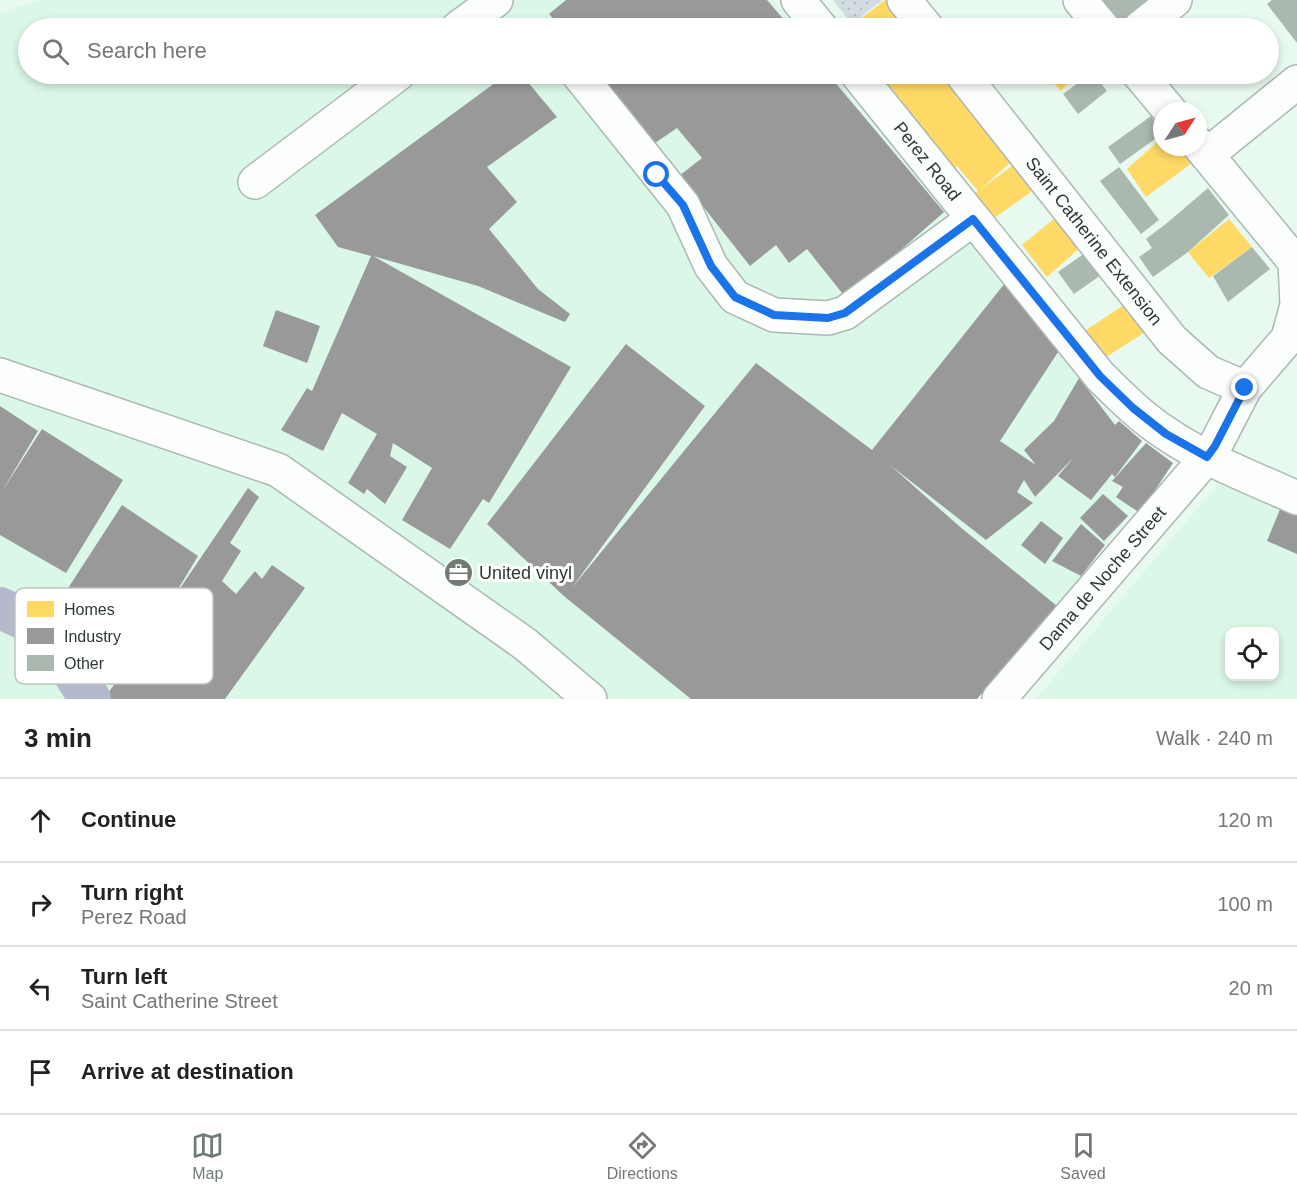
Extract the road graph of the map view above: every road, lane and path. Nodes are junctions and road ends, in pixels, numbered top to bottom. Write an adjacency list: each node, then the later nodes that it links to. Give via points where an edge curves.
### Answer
1 (496, 0): 6 (street)
2 (798, 0): 7 (street)
3 (904, 0): 8 (street)
4 (1080, 0): 9 (street)
5 (1175, 0): 10 (street)
6 (472, 18)
7 (813, 18)
8 (919, 18)
9 (1094, 18)
10 (1152, 18)
11 (1297, 82): 18 (street)
12 (385, 84): 20 (street)
13 (586, 84): 21 (street, via 683,205 711,266 735,297 774,315 828,318 845,313)
14 (865, 84): 21 (street, Perez Road)
15 (970, 84): 24 (street, Saint Catherine Extension, via 1172,340 1208,372)
16 (1147, 84): 17 (street)
17 (1162, 102)
18 (1207, 146)
19 (1207, 156): 22 (street)
20 (255, 182)
21 (973, 219): 25 (street, Perez Road, via 1100,376 1166,434)
22 (1296, 261): 24 (street, Dama de Noche Street, via 1297,305 1287,338)
23 (0, 375): 27 (street, via 278,470 525,644)
24 (1245, 388): 25 (street, Dama de Noche Street)
25 (1207, 457): 26 (street, Perez Road); 28 (street, Dama de Noche Street)
26 (1297, 498)
27 (590, 699)
28 (999, 699)

